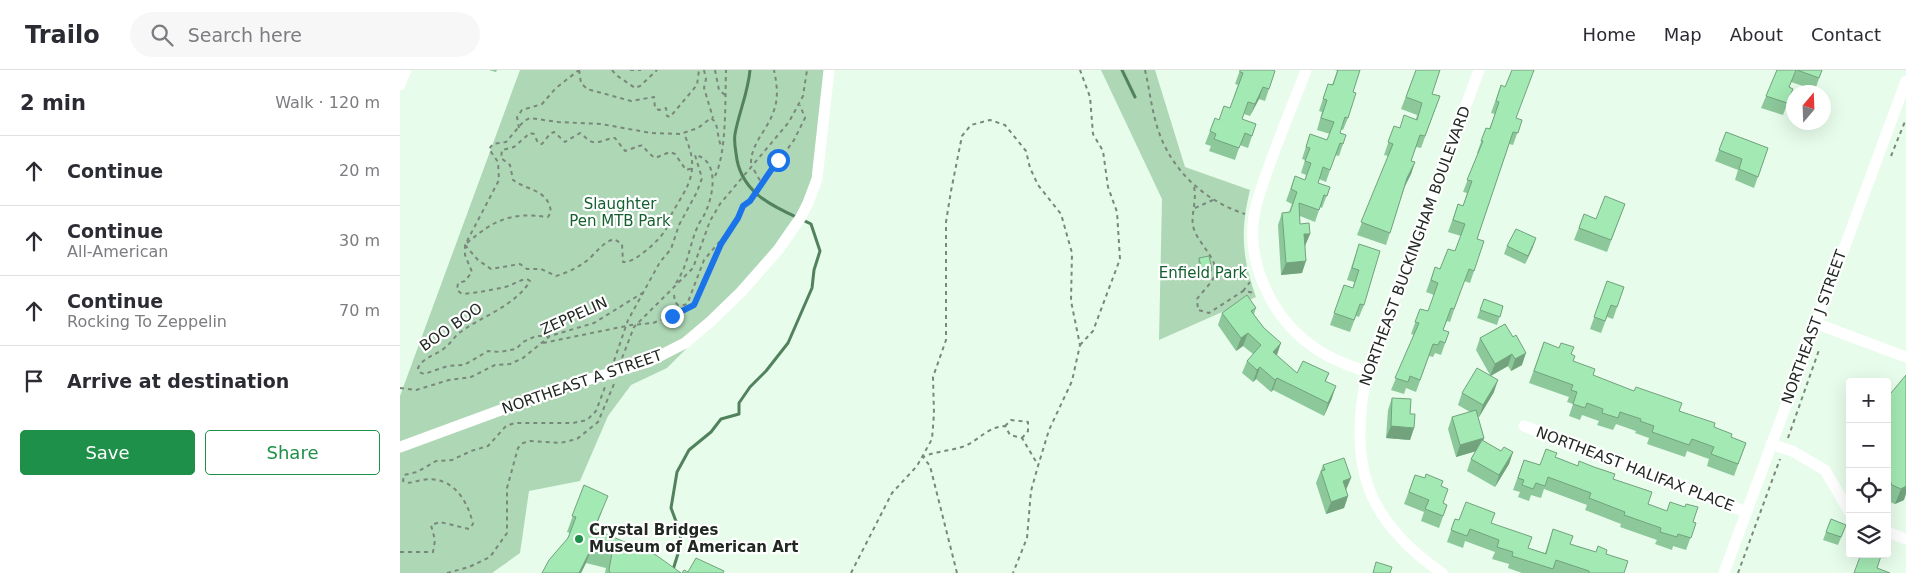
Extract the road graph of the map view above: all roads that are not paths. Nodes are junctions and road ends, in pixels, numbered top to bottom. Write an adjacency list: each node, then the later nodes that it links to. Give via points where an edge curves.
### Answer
1 (406, 70): 6 (street)
2 (829, 70): 12 (street, NORTHEAST A STREET, via 817,179 802,217 742,292 710,322 685,343 648,362 532,398)
3 (1306, 70): 9 (street, via 1256,207 1253,234 1256,264 1268,296 1287,325 1312,347)
4 (1479, 70): 9 (street, NORTHEAST BUCKINGHAM BOULEVARD)
5 (1906, 81): 7 (street, NORTHEAST J STREET)
6 (400, 85)
7 (1815, 323): 8 (street); 11 (street, NORTHEAST J STREET)
8 (1906, 357)
9 (1367, 372): 17 (street, NORTHEAST BUCKINGHAM BOULEVARD, via 1360,402 1358,444 1364,474 1376,504 1396,536)
10 (1524, 426): 13 (street, NORTHEAST HALIFAX PLACE)
11 (1771, 444): 13 (street, NORTHEAST J STREET); 14 (street, via 1825,470)
12 (400, 447)
13 (1746, 512): 18 (street, NORTHEAST J STREET)
14 (1849, 513)
15 (1891, 533): 16 (street)
16 (1906, 538)
17 (1442, 573)
18 (1724, 573)

